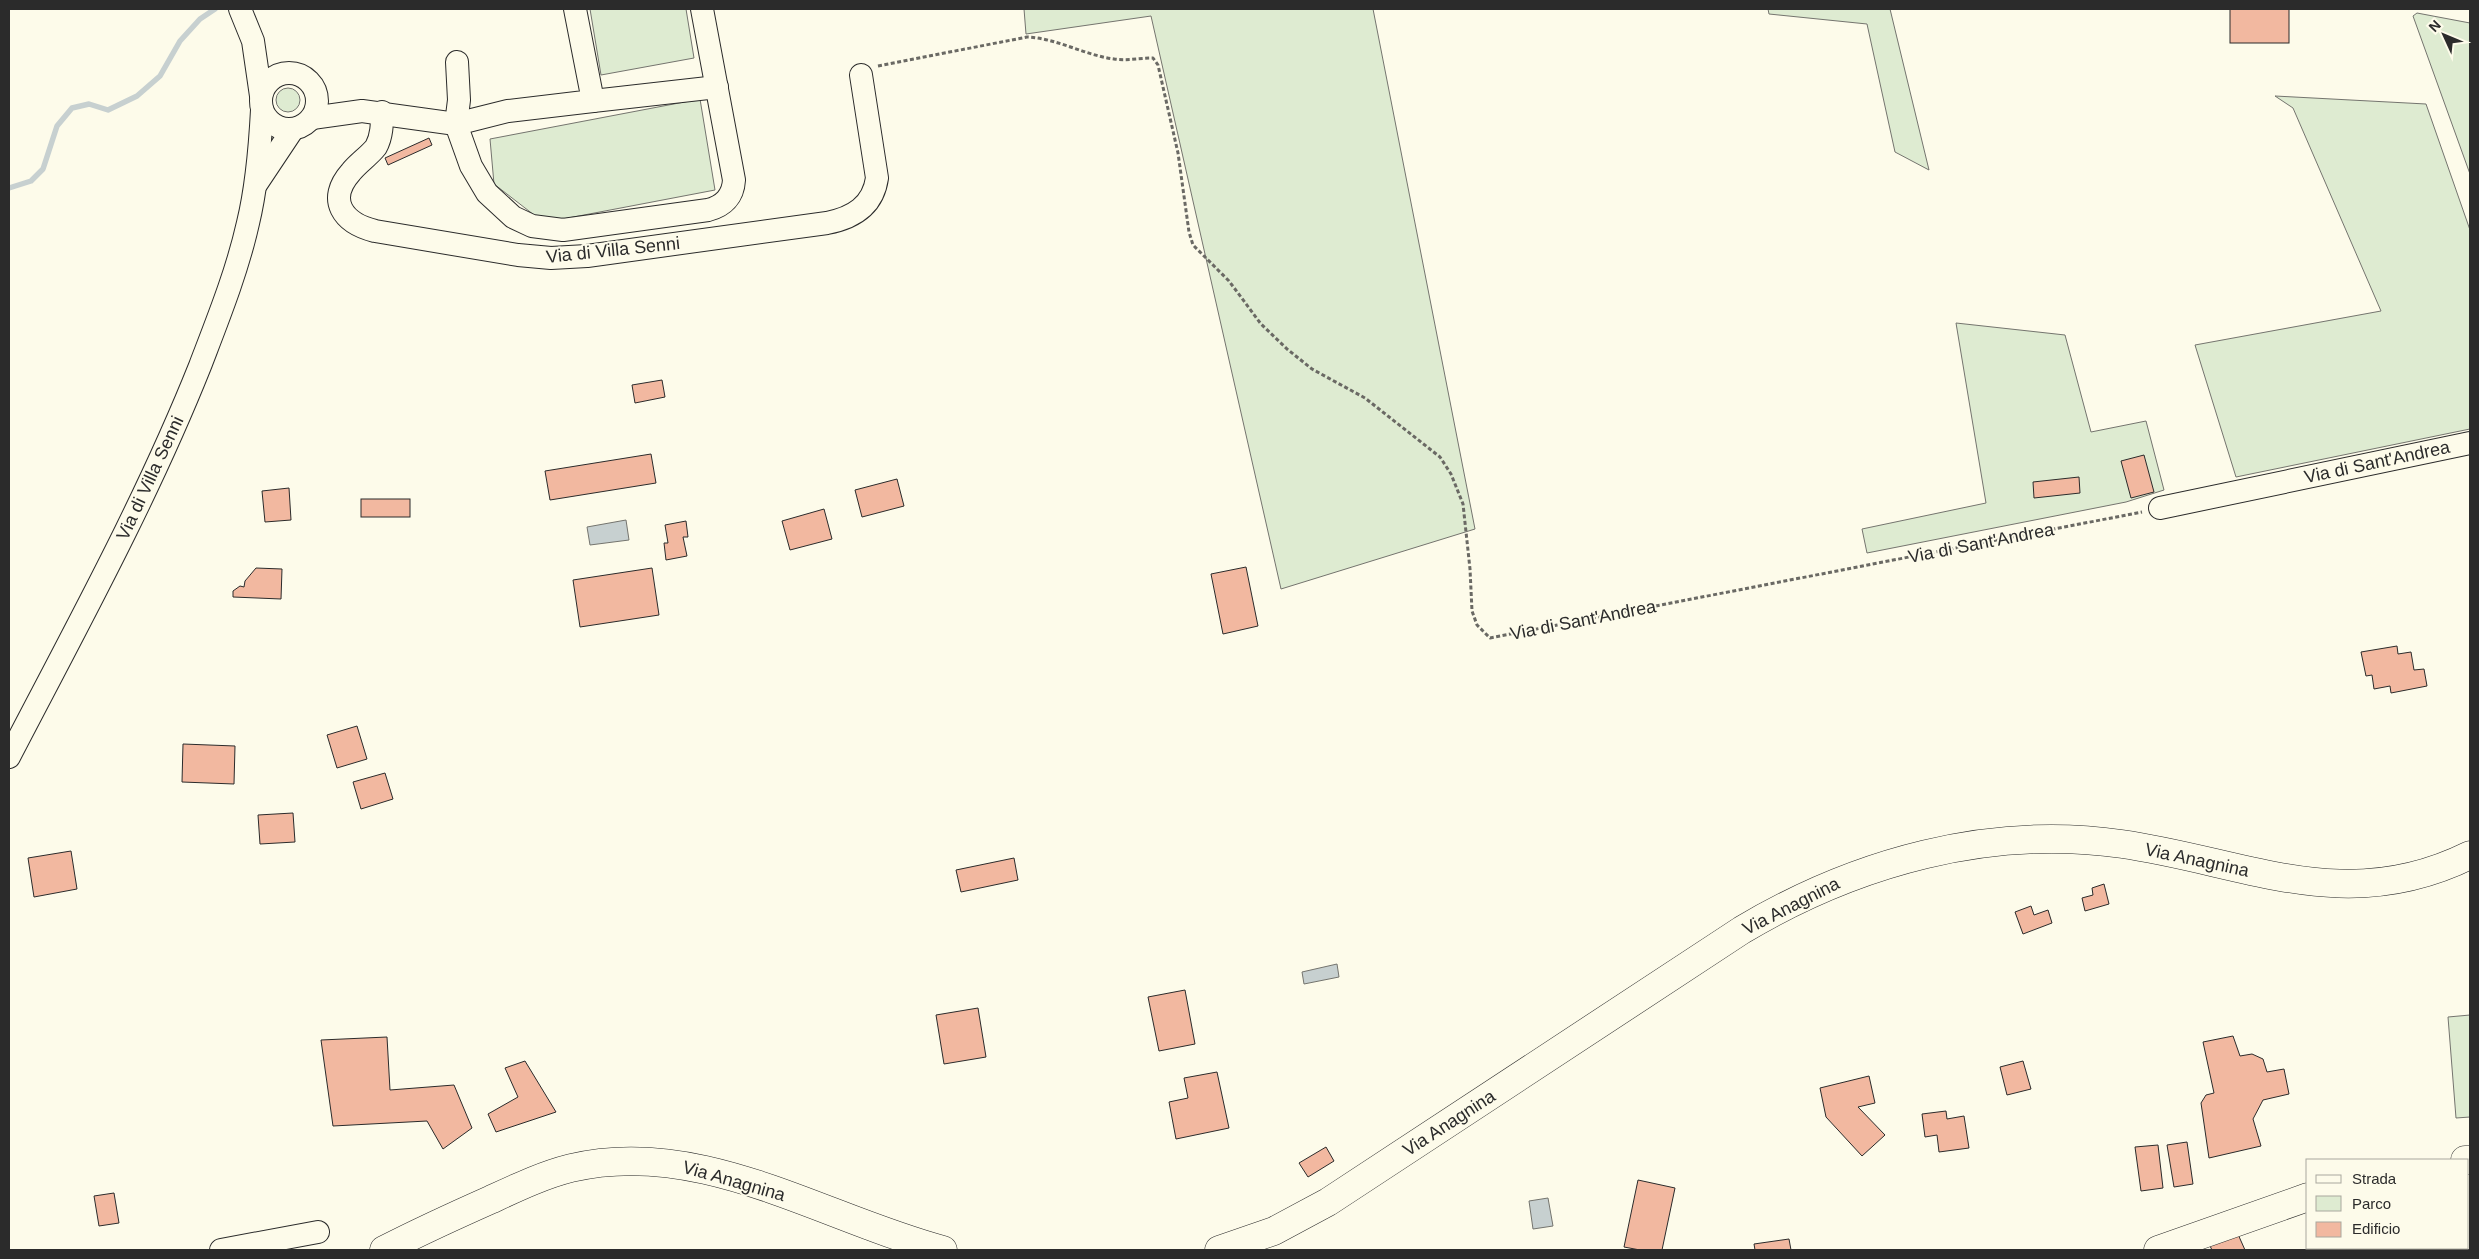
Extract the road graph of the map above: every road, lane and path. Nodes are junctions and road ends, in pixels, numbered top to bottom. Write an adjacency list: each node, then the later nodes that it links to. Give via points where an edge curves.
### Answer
1 (240, 9): 4 (street, Via di Villa Senni)
2 (575, 9): 10 (street)
3 (702, 9): 8 (street)
4 (253, 41): 6 (street, Via di Villa Senni); 11 (street, Via di Villa Senni)
5 (457, 62): 15 (street, via 459,100)
6 (290, 73): 9 (street, Via di Villa Senni, via 306,79); 11 (street, via 268,82)
7 (861, 75): 13 (street, Via di Villa Senni, via 877,178 870,199 849,218 568,257 518,255 375,231 353,224 342,211 342,187 352,170 378,142); 18 (path, Via di Sant'Andrea, via 870,68 1027,37 1042,37 1114,59 1153,58 1158,65 1178,153 1193,245 1286,349 1312,369 1365,398 1440,457 1463,504 1476,625 1490,638)
8 (716, 87): 10 (street); 15 (street, via 734,180 728,200 708,210 573,229 552,230 532,226 513,217 486,193 471,166)
9 (316, 94): 12 (street); 14 (street, Via di Villa Senni, via 317,102)
10 (594, 101): 15 (street, via 508,111)
11 (262, 103): 14 (street, via 266,117 278,128); 16 (street, Via di Villa Senni)
12 (354, 111): 13 (street); 14 (street)
13 (382, 112): 15 (street)
14 (303, 124): 16 (street, Via di Villa Senni)
15 (456, 124)
16 (255, 185): 19 (street, Via di Villa Senni, via 231,282 163,455)
17 (2470, 443): 18 (street, Via di Sant'Andrea)
18 (2160, 508)
19 (9, 757)
20 (2470, 856): 26 (main road, Via Anagnina, via 2412,877 2358,884 2317,884 2123,844 2034,839 1975,844 1867,871 1793,900 1742,930 1328,1202 1274,1231)
21 (2306, 1198): 27 (main road)
22 (318, 1232): 23 (street)
23 (221, 1250)
24 (384, 1250): 25 (main road, Via Anagnina, via 546,1176 598,1163 645,1161 676,1164 737,1178 883,1232)
25 (943, 1250)
26 (1219, 1250)
27 (2158, 1250)

